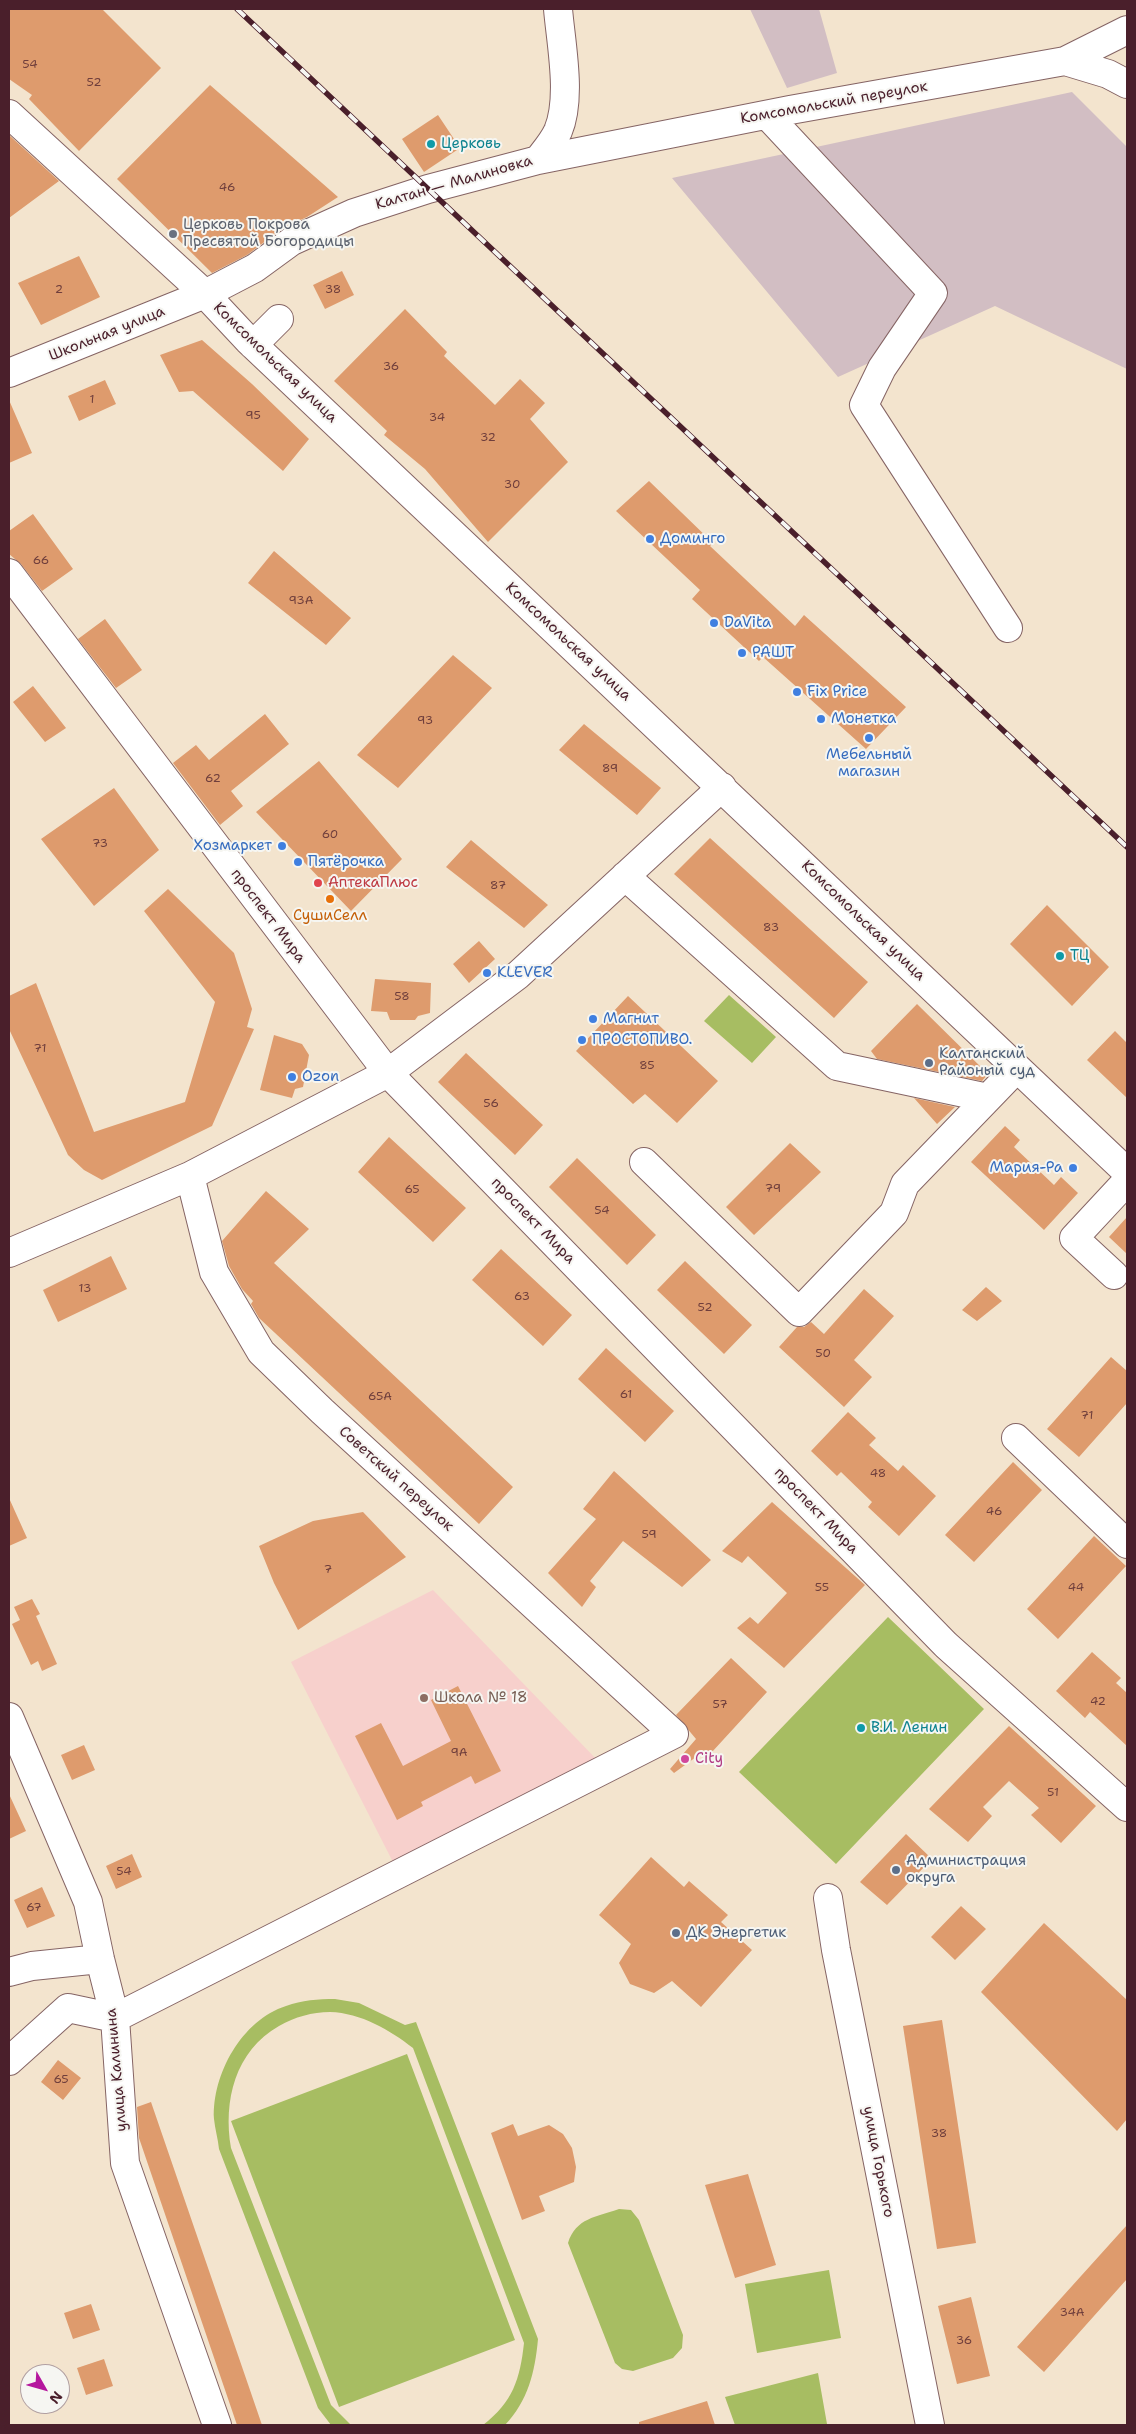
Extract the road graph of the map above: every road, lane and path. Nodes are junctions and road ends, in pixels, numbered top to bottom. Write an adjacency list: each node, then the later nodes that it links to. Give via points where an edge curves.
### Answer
1 (558, 9): 7 (street, Калтан — Малиновка, via 565,93 558,130)
2 (1127, 30): 3 (street)
3 (1065, 61): 4 (street, Комсомольский переулок, via 1108,74); 6 (street, Комсомольский переулок)
4 (1127, 84)
5 (9, 114): 8 (street, Комсомольская улица)
6 (767, 115): 7 (street, Комсомольский переулок); 13 (street, via 933,292 882,368 864,405)
7 (538, 160): 8 (street, Калтан — Малиновка, via 428,189 354,213 292,241 255,268)
8 (205, 294): 10 (street, Комсомольская улица); 11 (street, Школьная улица)
9 (279, 319): 10 (street)
10 (253, 345): 14 (street, Комсомольская улица)
11 (9, 373)
12 (9, 573): 17 (street, проспект Мира)
13 (1008, 628)
14 (722, 787): 15 (street); 16 (street, Комсомольская улица)
15 (625, 876): 17 (street, via 518,975); 18 (street, via 837,1066)
16 (1017, 1068): 18 (street); 20 (street, Комсомольская улица)
17 (388, 1073): 21 (street); 28 (street, проспект Мира, via 946,1645)
18 (988, 1098): 19 (street, via 905,1184 894,1213 799,1312)
19 (644, 1162)
20 (1127, 1172)
21 (190, 1176): 23 (street); 32 (street, Советский переулок, via 214,1272 261,1352 674,1734)
22 (1127, 1181): 24 (street, via 1074,1238)
23 (9, 1253)
24 (1114, 1275)
25 (1016, 1438): 26 (street)
26 (1127, 1544)
27 (9, 1717): 30 (street, улица Калинина, via 88,1902)
28 (1127, 1807)
29 (828, 1898): 35 (street, улица Горького)
30 (100, 1959): 31 (street, via 32,1966); 32 (street, улица Калинина)
31 (9, 1972)
32 (115, 2018): 33 (street, via 68,2008); 34 (street, улица Калинина, via 126,2163)
33 (9, 2061)
34 (218, 2425)
35 (930, 2425)

